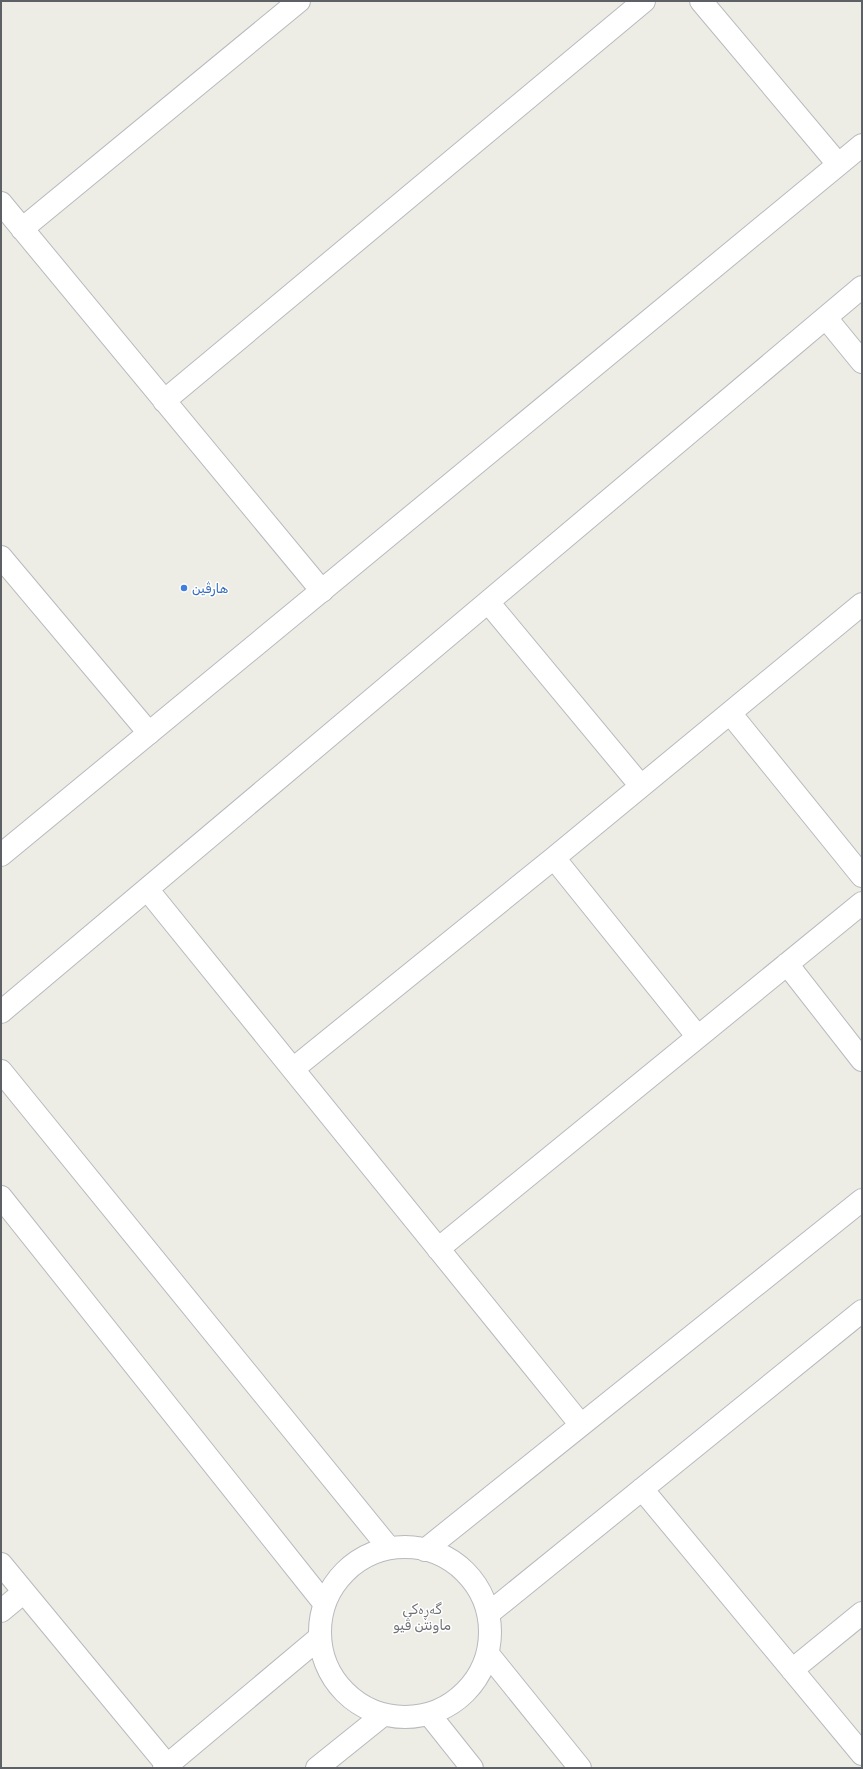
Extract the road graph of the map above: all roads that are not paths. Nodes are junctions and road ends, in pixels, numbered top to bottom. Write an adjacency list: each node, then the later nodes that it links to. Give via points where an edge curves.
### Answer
1 (299, 1): 7 (street)
2 (644, 1): 11 (street)
3 (701, 1): 5 (street)
4 (862, 145): 5 (street)
5 (838, 164): 13 (street)
6 (1, 203): 7 (street)
7 (22, 229): 11 (street)
8 (860, 292): 9 (street)
9 (826, 318): 10 (street); 14 (street)
10 (862, 362)
11 (164, 401): 13 (street)
12 (1, 557): 17 (street)
13 (322, 591): 17 (street)
14 (488, 602): 18 (street); 22 (street)
15 (862, 604): 16 (street)
16 (730, 713): 18 (street); 21 (street)
17 (149, 733): 19 (street)
18 (640, 785): 20 (street)
19 (1, 855)
20 (554, 858): 26 (street); 28 (street)
21 (862, 876)
22 (147, 889): 25 (street); 28 (street)
23 (862, 903): 24 (street)
24 (787, 964): 26 (street); 27 (street)
25 (1, 1012)
26 (698, 1037): 32 (street)
27 (862, 1060)
28 (293, 1070): 32 (street)
29 (1, 1071): 36 (street)
30 (1, 1197): 40 (street)
31 (862, 1200): 34 (street)
32 (438, 1249): 34 (street)
33 (862, 1310): 35 (street)
34 (581, 1425): 37 (street)
35 (642, 1489): 43 (street); 46 (street)
36 (389, 1548): 37 (street, via 414,1547); 40 (street, via 368,1555 350,1567 335,1583)
37 (425, 1550): 43 (street, via 437,1553 458,1566 475,1584)
38 (1, 1564): 39 (street)
39 (24, 1592): 41 (street); 50 (street)
40 (324, 1603): 44 (street)
41 (1, 1611)
42 (862, 1613): 46 (street)
43 (488, 1614): 45 (street)
44 (319, 1638): 48 (street, via 326,1664 339,1686 358,1704); 50 (street)
45 (488, 1654): 47 (street, via 480,1674 466,1692 449,1706); 53 (street)
46 (792, 1670): 49 (street)
47 (429, 1714): 48 (street, via 413,1718); 52 (street)
48 (383, 1715): 51 (street)
49 (862, 1754)
50 (166, 1767)
51 (317, 1768)
52 (472, 1768)
53 (580, 1768)

